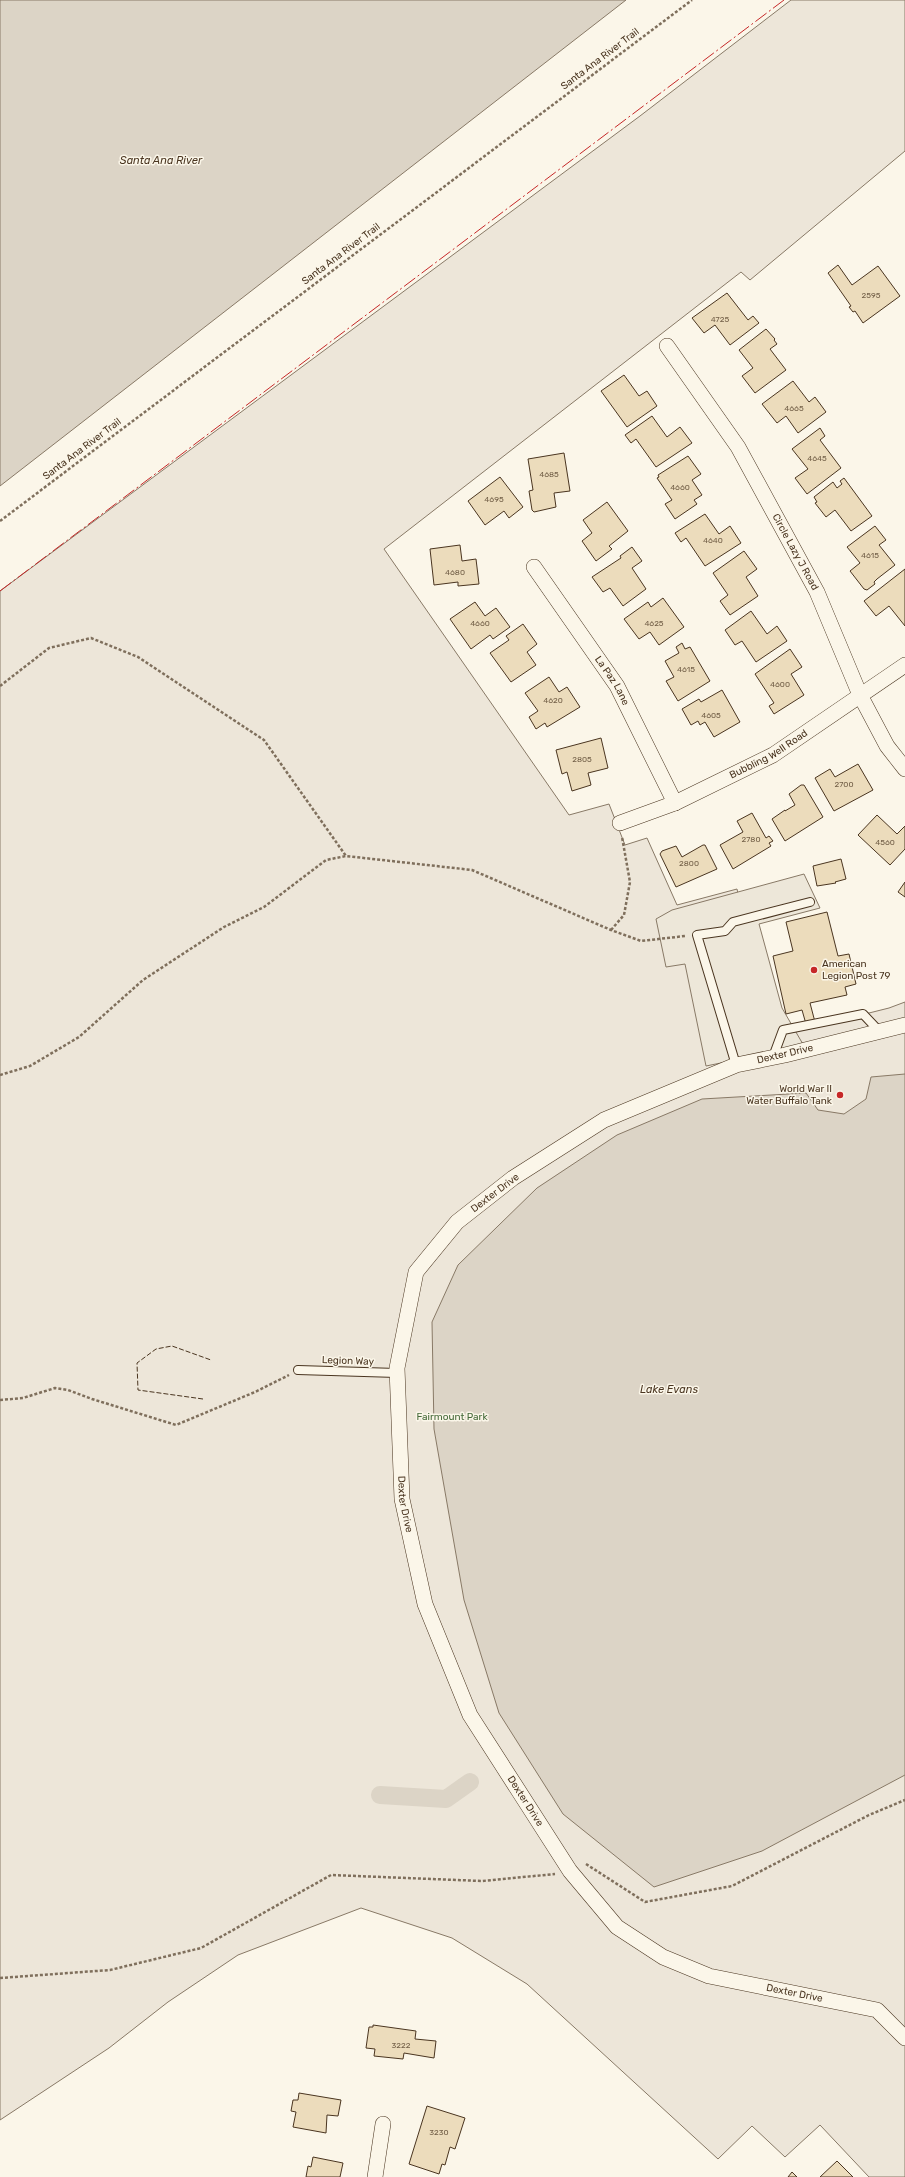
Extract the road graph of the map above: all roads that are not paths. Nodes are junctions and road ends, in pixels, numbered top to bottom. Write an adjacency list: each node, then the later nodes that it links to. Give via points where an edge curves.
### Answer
1 (667, 346): 4 (street, Circle Lazy J Road, via 738,447 817,592)
2 (534, 567): 6 (street, La Paz Lane, via 617,686)
3 (905, 665): 4 (street, Bubbling Well Road)
4 (860, 695): 5 (street, Circle Lazy J Road, via 887,746); 6 (street, Bubbling Well Road, via 773,755)
5 (905, 769)
6 (675, 803): 7 (street, Bubbling Well Road)
7 (620, 823)
8 (810, 902): 12 (lane, via 733,922 725,931 697,935)
9 (905, 1025): 10 (street, Dexter Drive)
10 (880, 1032): 11 (street, Dexter Drive); 11 (lane, via 864,1014 783,1030)
11 (773, 1057): 12 (street, Dexter Drive)
12 (736, 1065): 14 (street, Dexter Drive, via 604,1120 513,1178 457,1222 416,1272)
13 (298, 1370): 14 (lane, Legion Way)
14 (397, 1373): 15 (street, Dexter Drive, via 402,1499 425,1604 470,1715 617,1927 663,1958 709,1976 877,2010)
15 (905, 2038)
16 (383, 2124): 17 (street)
17 (375, 2177)

